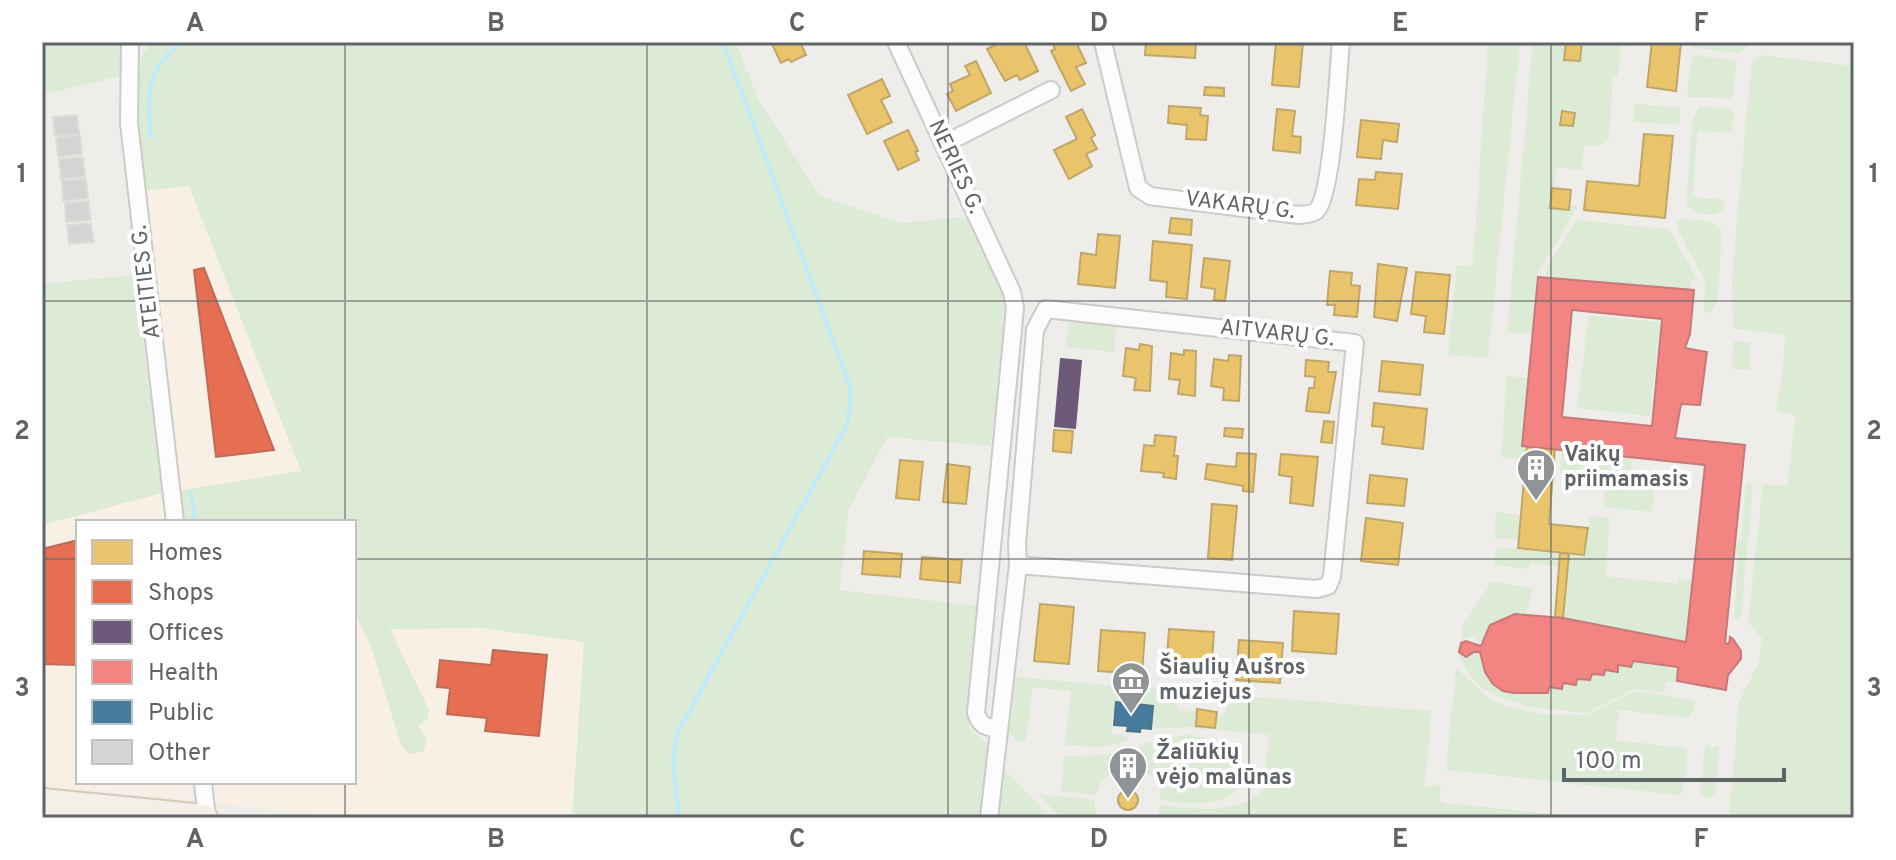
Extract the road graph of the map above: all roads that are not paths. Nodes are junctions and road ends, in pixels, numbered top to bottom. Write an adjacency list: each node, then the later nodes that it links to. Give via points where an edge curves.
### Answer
1 (896, 42): 6 (street, NERIES G.)
2 (1103, 42): 3 (street, VAKARŲ G., via 1138,188 1150,196 1284,214 1318,210 1329,171)
3 (1341, 42)
4 (133, 43): 7 (street, ATEITIES G., via 129,123)
5 (1051, 90): 6 (street)
6 (944, 144): 9 (street, NERIES G., via 1015,308 976,713 984,726)
7 (175, 520)
8 (1018, 565): 8 (street, AITVARŲ G., via 1328,586 1355,343 1046,309 1035,330); 9 (street, AITVARŲ G.)
9 (999, 729): 13 (street, AITVARŲ G.)
10 (203, 784): 12 (street)
11 (42, 802): 12 (main road)
12 (206, 818)
13 (989, 818)

